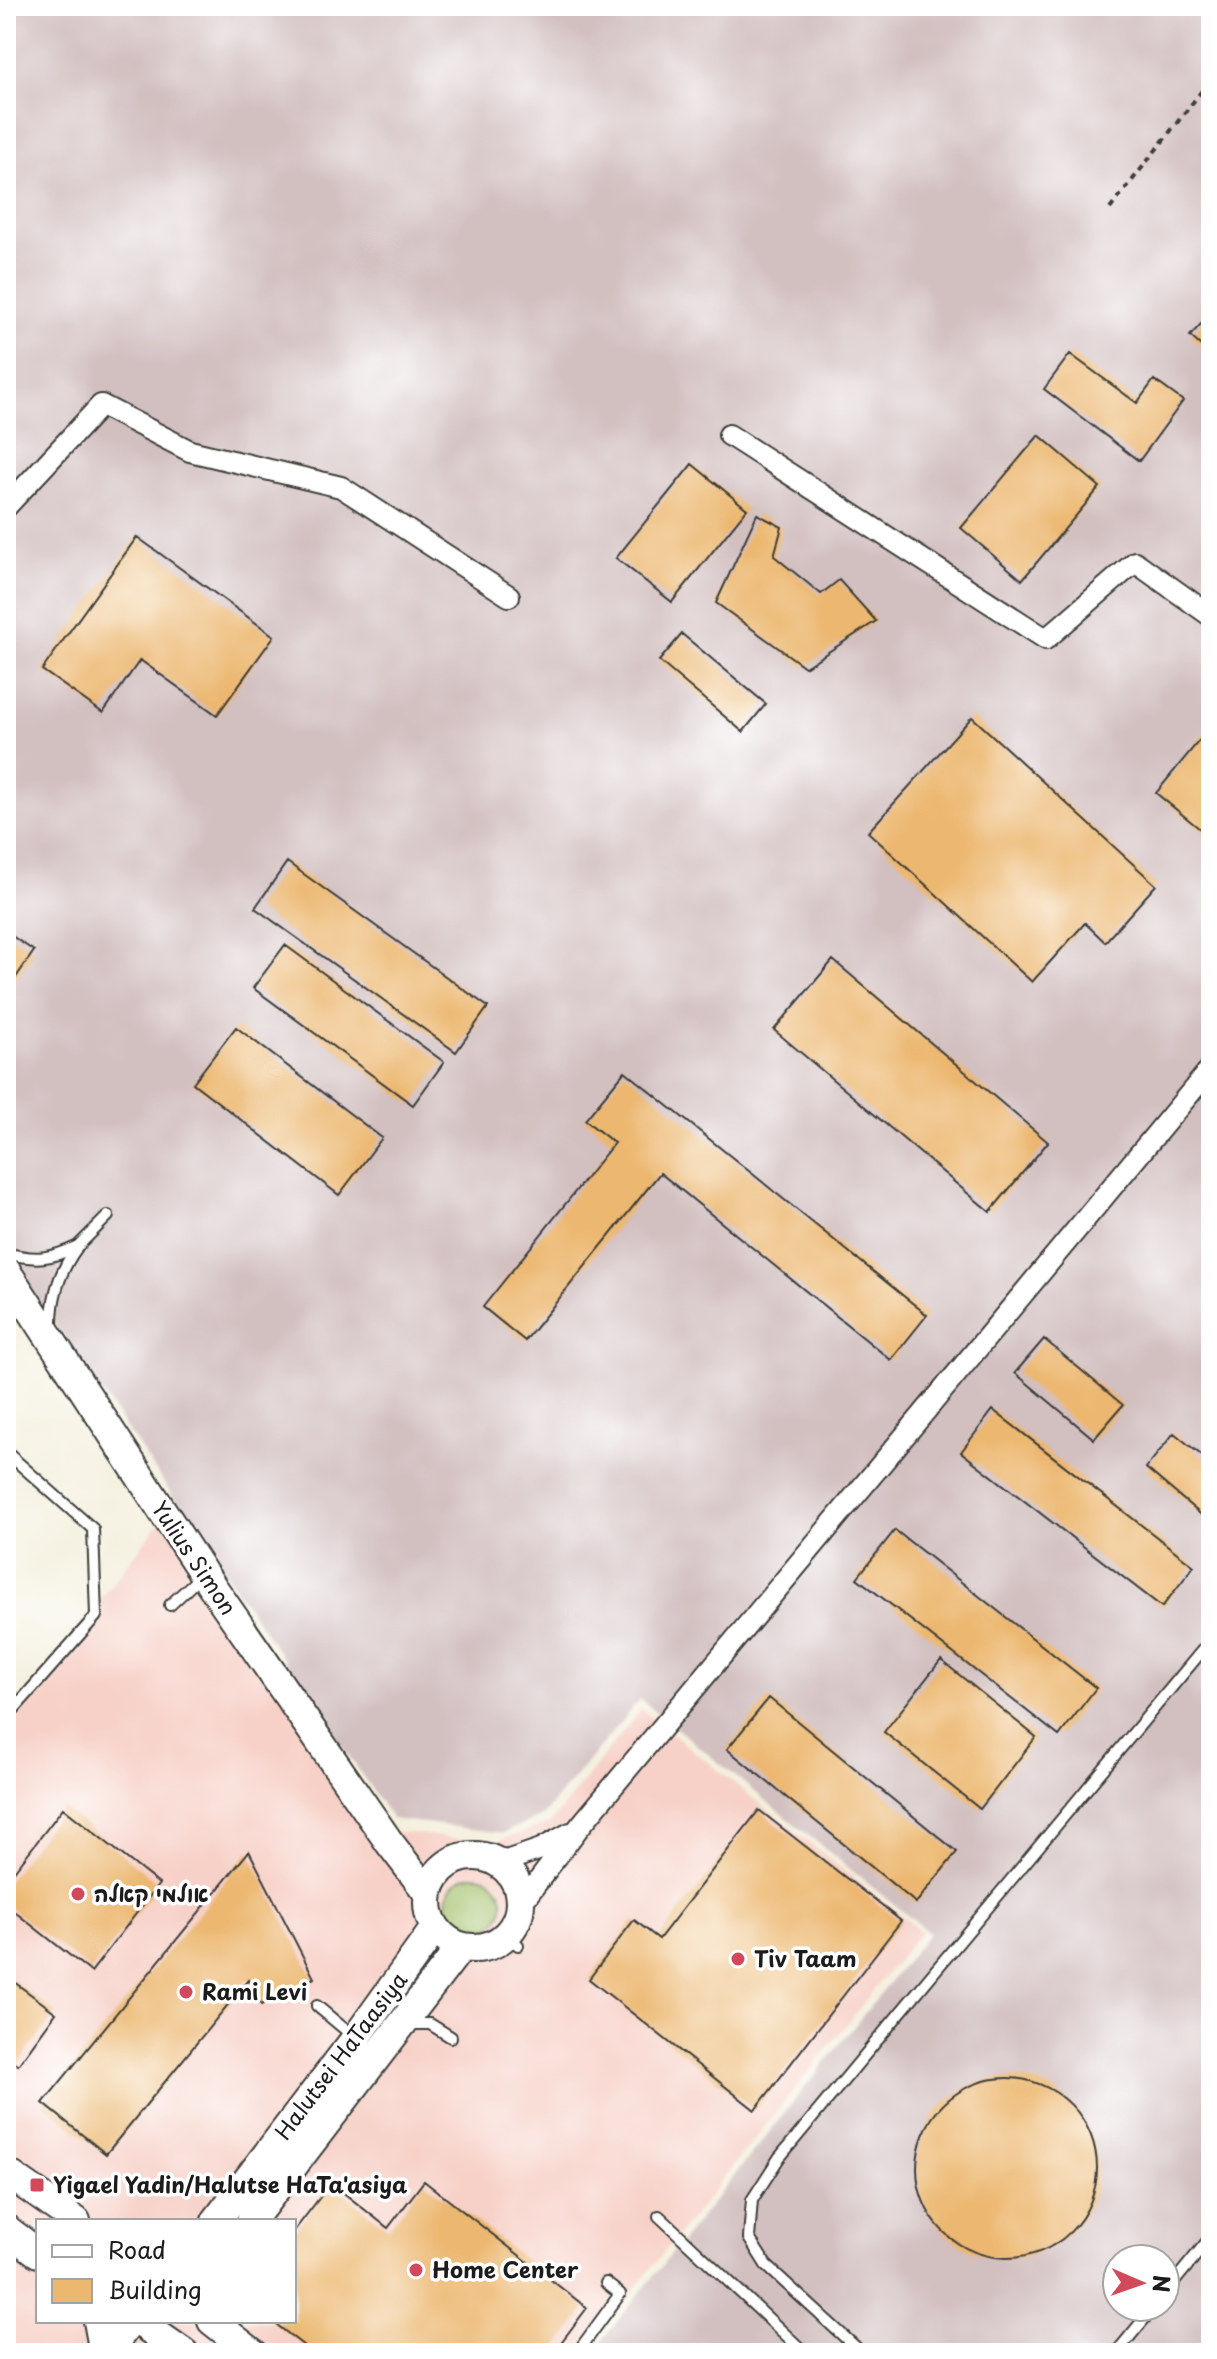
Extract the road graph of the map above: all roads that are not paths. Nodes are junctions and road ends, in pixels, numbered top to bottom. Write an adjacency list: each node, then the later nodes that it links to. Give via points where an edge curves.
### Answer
1 (729, 435): 4 (street, via 1046,639 1135,562)
2 (6, 507): 3 (street, via 101,405 190,451 341,487)
3 (509, 596)
4 (1211, 616)
5 (1211, 1068): 16 (street)
6 (108, 1216): 7 (lane)
7 (78, 1246): 8 (lane, via 51,1258); 10 (lane, via 53,1299)
8 (6, 1253)
9 (6, 1271): 10 (street, Yulius Simon)
10 (55, 1347): 12 (street, Yulius Simon)
11 (6, 1452): 15 (lane, via 93,1529 96,1616)
12 (203, 1573): 13 (lane); 17 (street, Yulius Simon)
13 (170, 1605)
14 (1211, 1640): 49 (lane, via 779,2158 752,2200 749,2238 766,2265)
15 (6, 1718)
16 (580, 1826): 19 (street, via 541,1849); 21 (street)
17 (389, 1842): 18 (street, via 415,1855); 20 (street, Yulius Simon)
18 (454, 1859): 19 (street, via 485,1856); 20 (street, via 441,1868)
19 (500, 1863): 21 (street, via 517,1883)
20 (428, 1893): 22 (street)
21 (520, 1905): 23 (street, via 512,1940)
22 (435, 1928): 23 (street); 27 (street, Halutsei HaTaasiya)
23 (461, 1947): 25 (street, Halutsei HaTaasiya)
24 (317, 2006): 27 (lane)
25 (394, 2034): 26 (lane, via 418,2022); 32 (street, Halutsei HaTaasiya)
26 (451, 2037)
27 (356, 2038): 31 (street, Halutsei HaTaasiya)
28 (6, 2172): 30 (street)
29 (659, 2216): 48 (lane)
30 (73, 2219)
31 (217, 2219)
32 (253, 2219)
33 (6, 2229): 35 (street)
34 (1211, 2237): 36 (lane)
35 (36, 2252)
36 (1181, 2274)
37 (606, 2283): 47 (lane, via 620,2294)
38 (98, 2323): 45 (street)
39 (129, 2323): 45 (street)
40 (215, 2323): 44 (street)
41 (233, 2323): 44 (street)
42 (1141, 2323): 50 (lane)
43 (155, 2333): 46 (street)
44 (250, 2350)
45 (104, 2353)
46 (184, 2353)
47 (577, 2353)
48 (805, 2353)
49 (862, 2353)
50 (1116, 2353)

